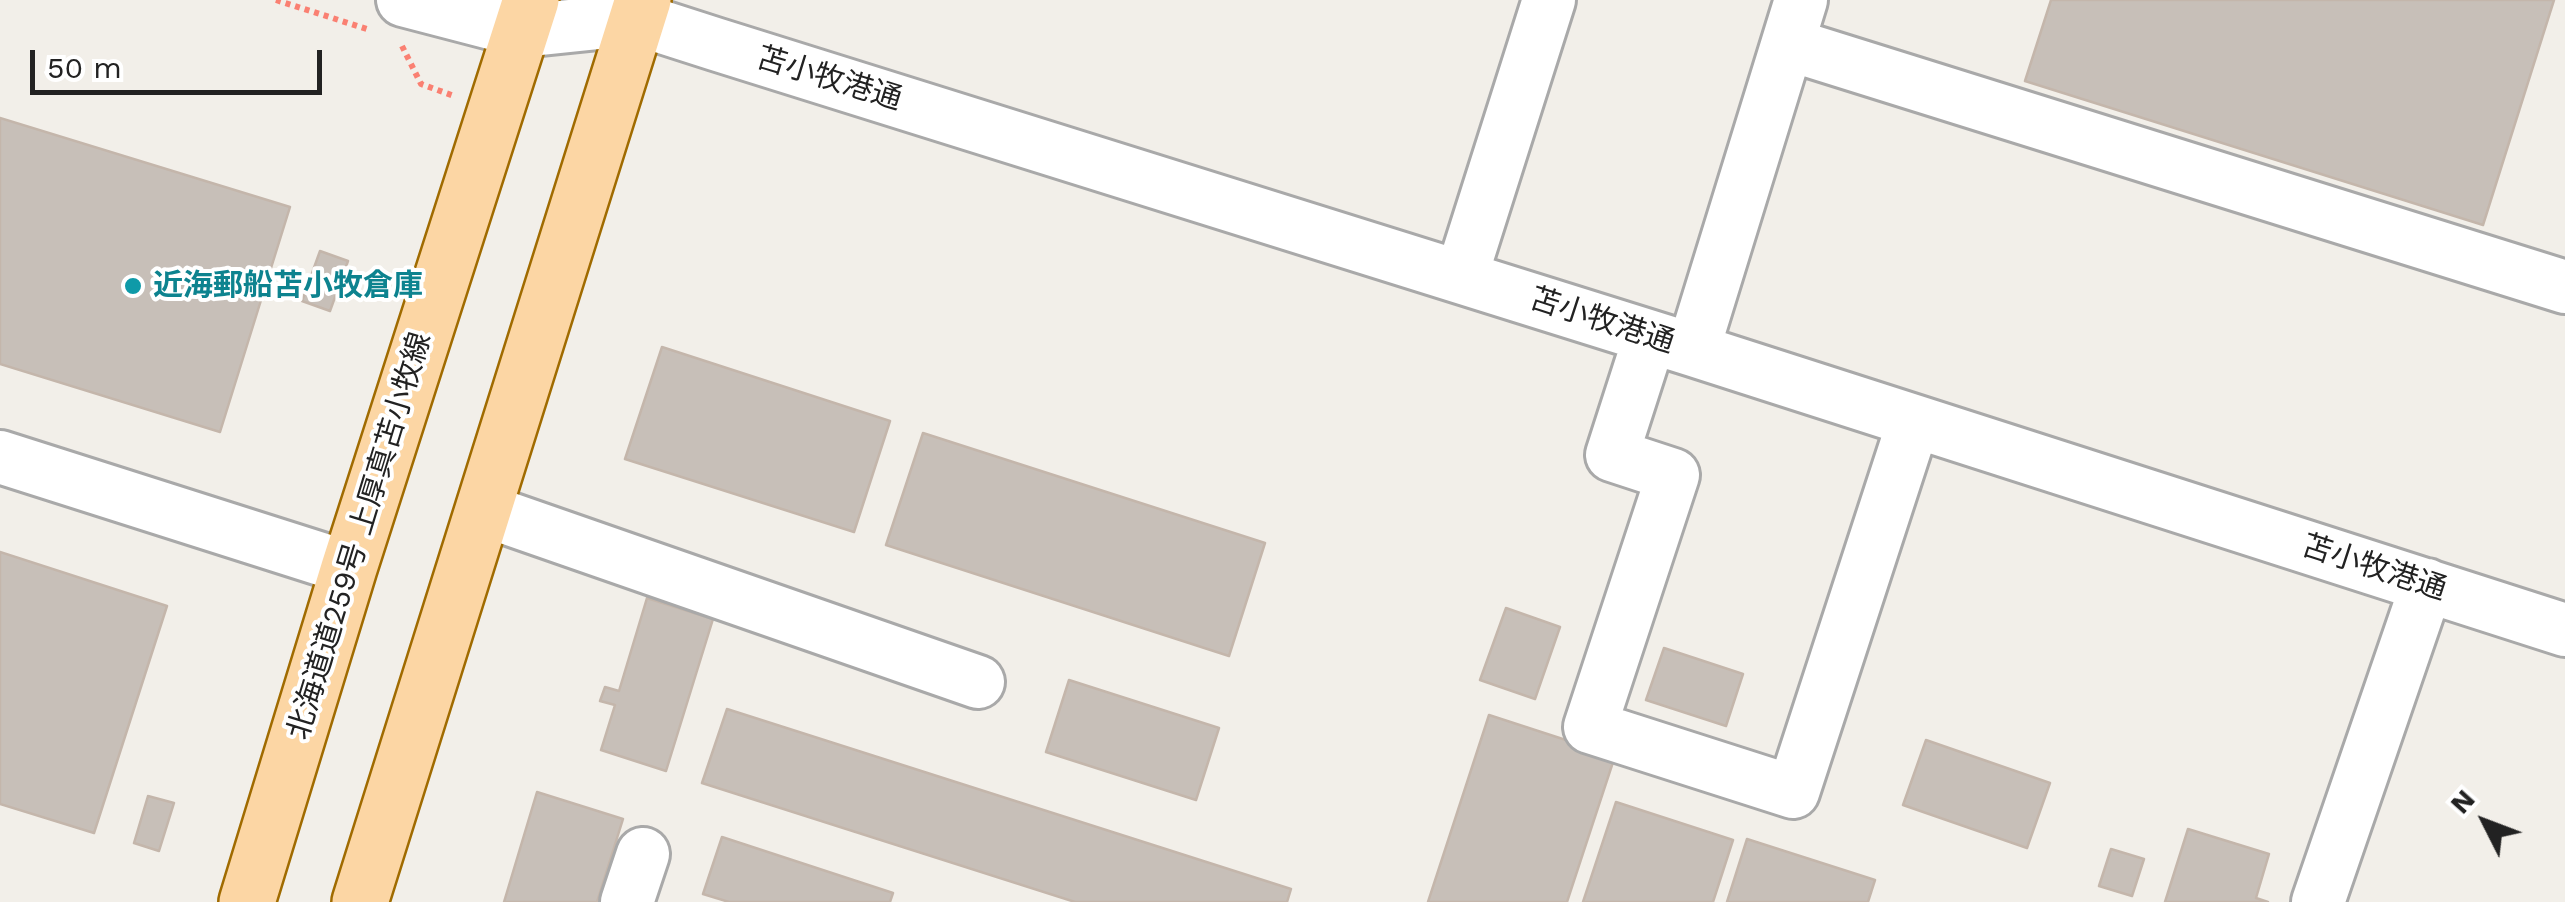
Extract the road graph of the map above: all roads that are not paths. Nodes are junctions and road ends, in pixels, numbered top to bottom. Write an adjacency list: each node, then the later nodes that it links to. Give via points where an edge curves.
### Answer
1 (1549, 0): 6 (street)
2 (625, 6): 3 (street, 苫小牧港通); 6 (street, 苫小牧港通); 11 (main road)
3 (526, 15): 5 (street, 苫小牧港通); 12 (main road, 北海道道259号 上厚真苫小牧線)
4 (1794, 22): 7 (street); 8 (street)
5 (394, 25)
6 (1461, 277): 8 (street, 苫小牧港通)
7 (2565, 287)
8 (1671, 343): 9 (street, 苫小牧港通); 9 (street, via 1612,455 1673,475 1590,727 1793,792)
9 (1914, 422): 13 (street, 苫小牧港通)
10 (0, 458): 12 (street)
11 (484, 510): 15 (street); 17 (main road)
12 (350, 568): 16 (main road, 北海道道259号 上厚真苫小牧線)
13 (2427, 586): 14 (street, 苫小牧港通); 18 (street)
14 (2565, 630)
15 (978, 682)
16 (247, 902)
17 (360, 902)
18 (2318, 902)

